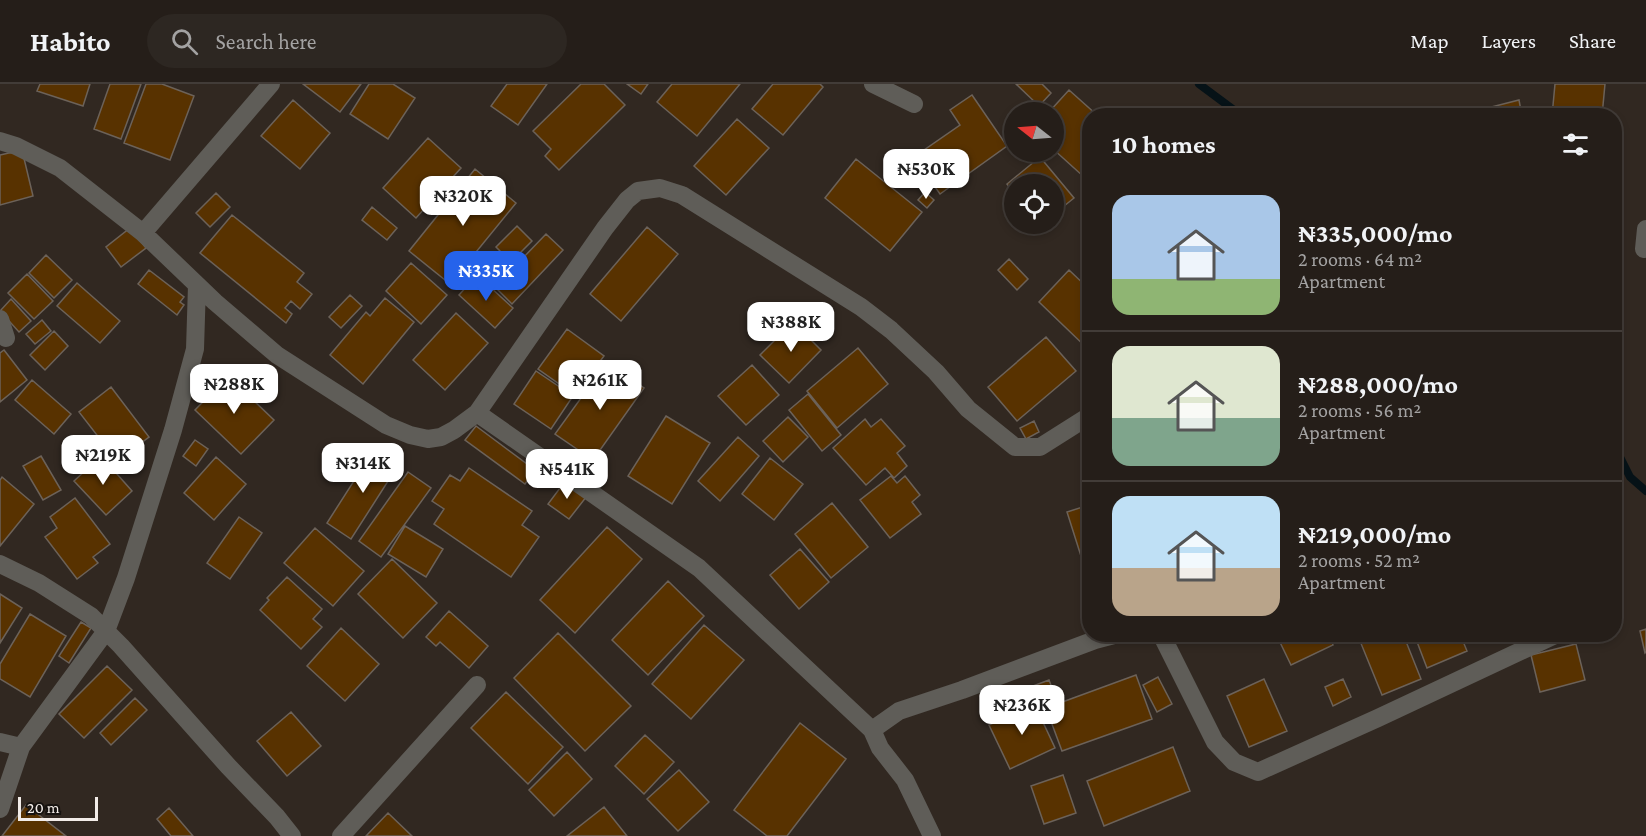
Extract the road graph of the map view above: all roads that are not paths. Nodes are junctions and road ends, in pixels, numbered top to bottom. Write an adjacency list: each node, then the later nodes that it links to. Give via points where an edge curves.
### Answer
1 (271, 84): 6 (street)
2 (873, 84): 3 (street)
3 (914, 104)
4 (0, 141): 6 (street, via 60,168)
5 (1646, 229): 7 (street)
6 (143, 233): 8 (street)
7 (1644, 249)
8 (197, 285): 11 (street, via 277,355 386,425 428,439 441,437); 14 (street, via 195,349 173,430)
9 (0, 319): 10 (street)
10 (6, 338)
11 (477, 413): 12 (street, via 627,200 638,191 660,188 682,195 861,308 891,330 968,409 1015,447 1040,447); 19 (street, via 699,568)
12 (1082, 420)
13 (0, 564): 14 (street, via 39,583 91,616)
14 (106, 631): 21 (street); 23 (street)
15 (1090, 642): 19 (street, via 899,711)
16 (1165, 642): 17 (street, via 1215,742 1234,762 1258,772)
17 (1540, 642)
18 (477, 685): 24 (street)
19 (872, 729): 25 (street)
20 (0, 742): 21 (street)
21 (21, 747): 22 (street)
22 (0, 809)
23 (292, 836)
24 (341, 836)
25 (932, 836)

